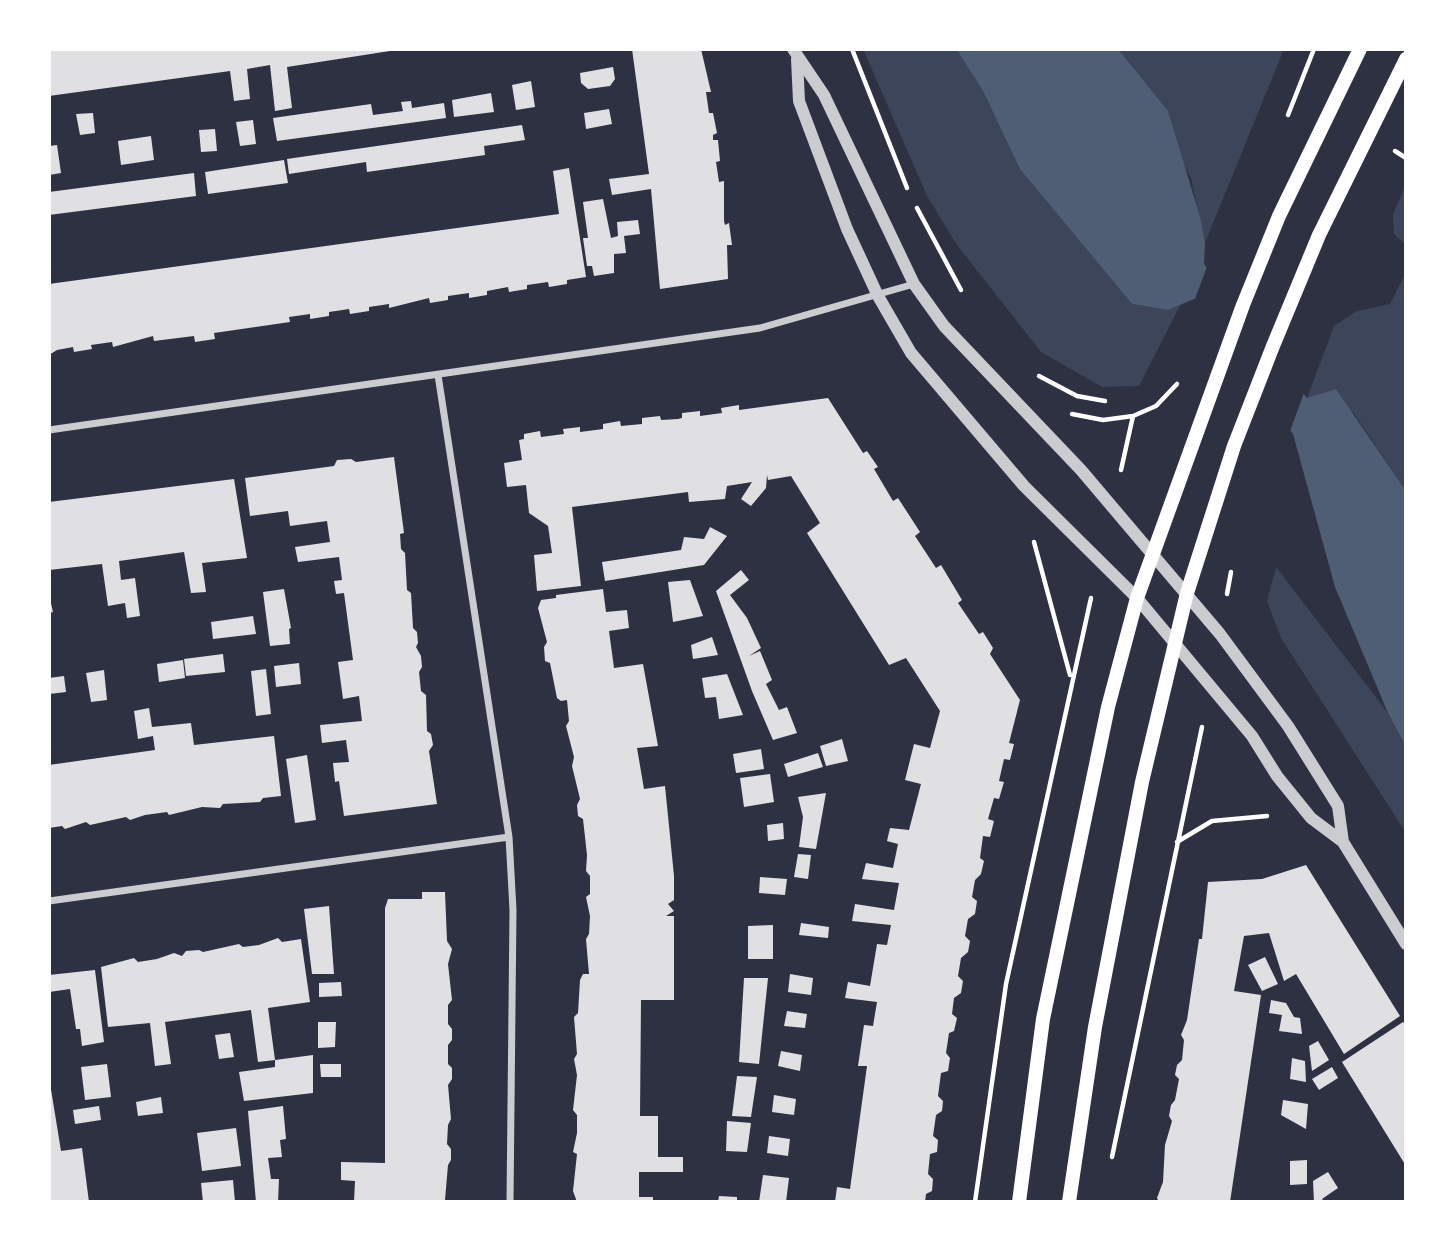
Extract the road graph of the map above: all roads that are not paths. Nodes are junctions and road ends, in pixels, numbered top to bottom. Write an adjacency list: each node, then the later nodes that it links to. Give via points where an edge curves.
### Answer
1 (1360, 49): 8 (main road, via 1279,216)
2 (795, 54): 4 (street, via 824,95); 5 (street, via 799,101 847,229)
3 (1406, 59): 9 (main road, via 1319,235 1273,346 1234,446)
4 (914, 284): 5 (street); 8 (street, via 944,326 1081,470)
5 (878, 296): 6 (street, via 760,328); 10 (street, via 911,353 1024,486)
6 (438, 375): 7 (street); 12 (street)
7 (49, 430)
8 (1151, 554): 9 (street); 10 (main road)
9 (1187, 593): 11 (main road); 13 (street, via 1288,726 1338,806)
10 (1137, 598): 11 (street); 17 (main road, via 1105,721 1043,1019)
11 (1174, 644): 13 (street, via 1252,736 1311,817); 18 (main road, via 1095,1027)
12 (509, 836): 14 (street); 16 (street, via 513,910)
13 (1343, 842): 15 (street)
14 (49, 901)
15 (1406, 944)
16 (510, 1202)
17 (1019, 1202)
18 (1069, 1202)

